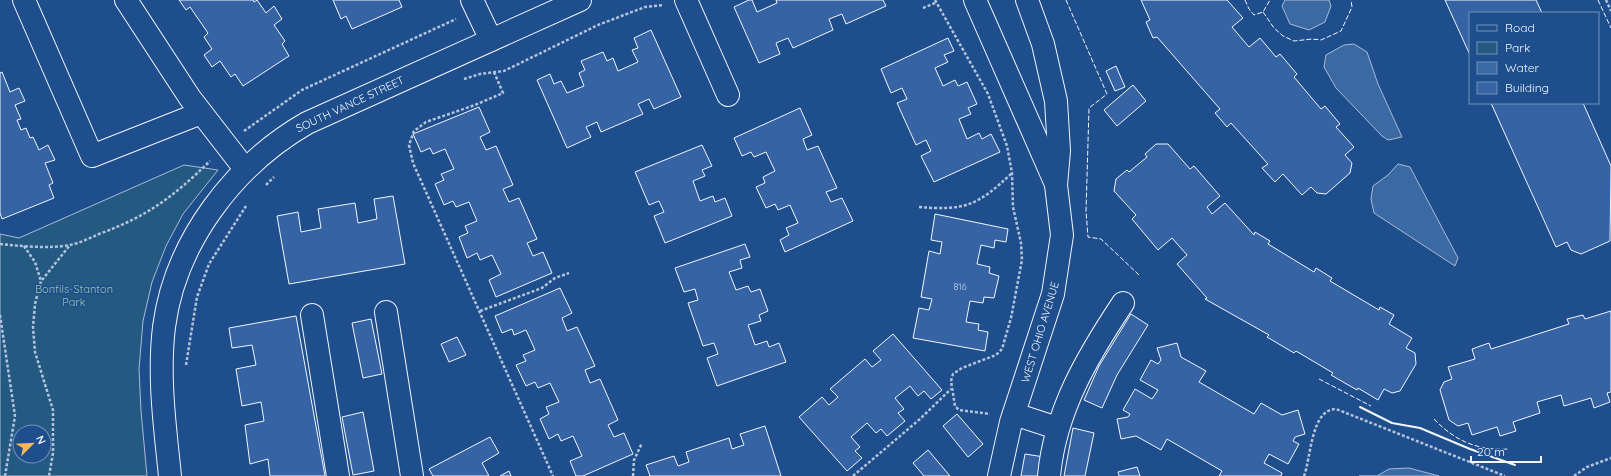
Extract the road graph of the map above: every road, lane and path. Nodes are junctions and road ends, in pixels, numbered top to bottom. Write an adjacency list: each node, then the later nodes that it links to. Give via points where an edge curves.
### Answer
1 (24, 0): 17 (street, via 92,156)
2 (126, 0): 17 (street)
3 (472, 0): 13 (street)
4 (580, 0): 13 (street, SOUTH VANCE STREET)
5 (686, 0): 16 (street)
6 (975, 0): 21 (street, WEST OHIO AVENUE)
7 (1027, 0): 21 (street, WEST OHIO AVENUE, via 1043,44 1056,101 1059,150)
8 (1606, 0): 12 (path)
9 (935, 1): 11 (path); 19 (path, via 988,94 1007,146)
10 (661, 7): 14 (path, via 645,7 631,12 504,70)
11 (923, 8)
12 (1611, 12)
13 (490, 40): 18 (street, SOUTH VANCE STREET, via 307,123 283,137)
14 (494, 72): 15 (path); 30 (path, via 503,93 426,122 414,130 409,145 413,163)
15 (457, 82)
16 (728, 95)
17 (201, 112): 18 (street)
18 (245, 169): 42 (street, SOUTH VANCE STREET, via 208,216 186,254 167,312 163,351 163,396)
19 (1012, 172): 24 (path, via 992,191 968,206 946,209); 35 (path, via 1013,207 1022,260 1012,318 1002,349 996,355 953,374)
20 (276, 175): 22 (path)
21 (1056, 185): 36 (street, WEST OHIO AVENUE, via 1062,235 1056,279 1049,310)
22 (266, 186)
23 (249, 202): 34 (path, via 209,264 197,297)
24 (919, 207)
25 (0, 244): 26 (path)
26 (24, 246): 28 (path, via 35,262); 28 (path, via 70,245)
27 (569, 273): 30 (path, via 555,278 542,288)
28 (41, 281): 41 (path, via 33,327 35,352 54,410 53,453)
29 (1123, 303): 37 (street, via 1080,372)
30 (480, 311): 45 (path)
31 (386, 312): 44 (street)
32 (0, 315): 40 (path, via 15,416)
33 (312, 316): 43 (street)
34 (186, 370)
35 (952, 388): 36 (path, via 955,406 959,410); 47 (path)
36 (1012, 418): 37 (street); 48 (street, WEST OHIO AVENUE)
37 (1057, 428): 49 (street)
38 (642, 443): 46 (path, via 634,460)
39 (1611, 458): 52 (path, via 1587,467)
40 (5, 476)
41 (48, 476)
42 (170, 476)
43 (338, 476)
44 (412, 476)
45 (553, 476)
46 (633, 476)
47 (854, 476)
48 (999, 476)
49 (1048, 476)
50 (1304, 476): 51 (path, via 1319,421 1326,411 1331,409)
51 (1505, 476)
52 (1574, 476)

